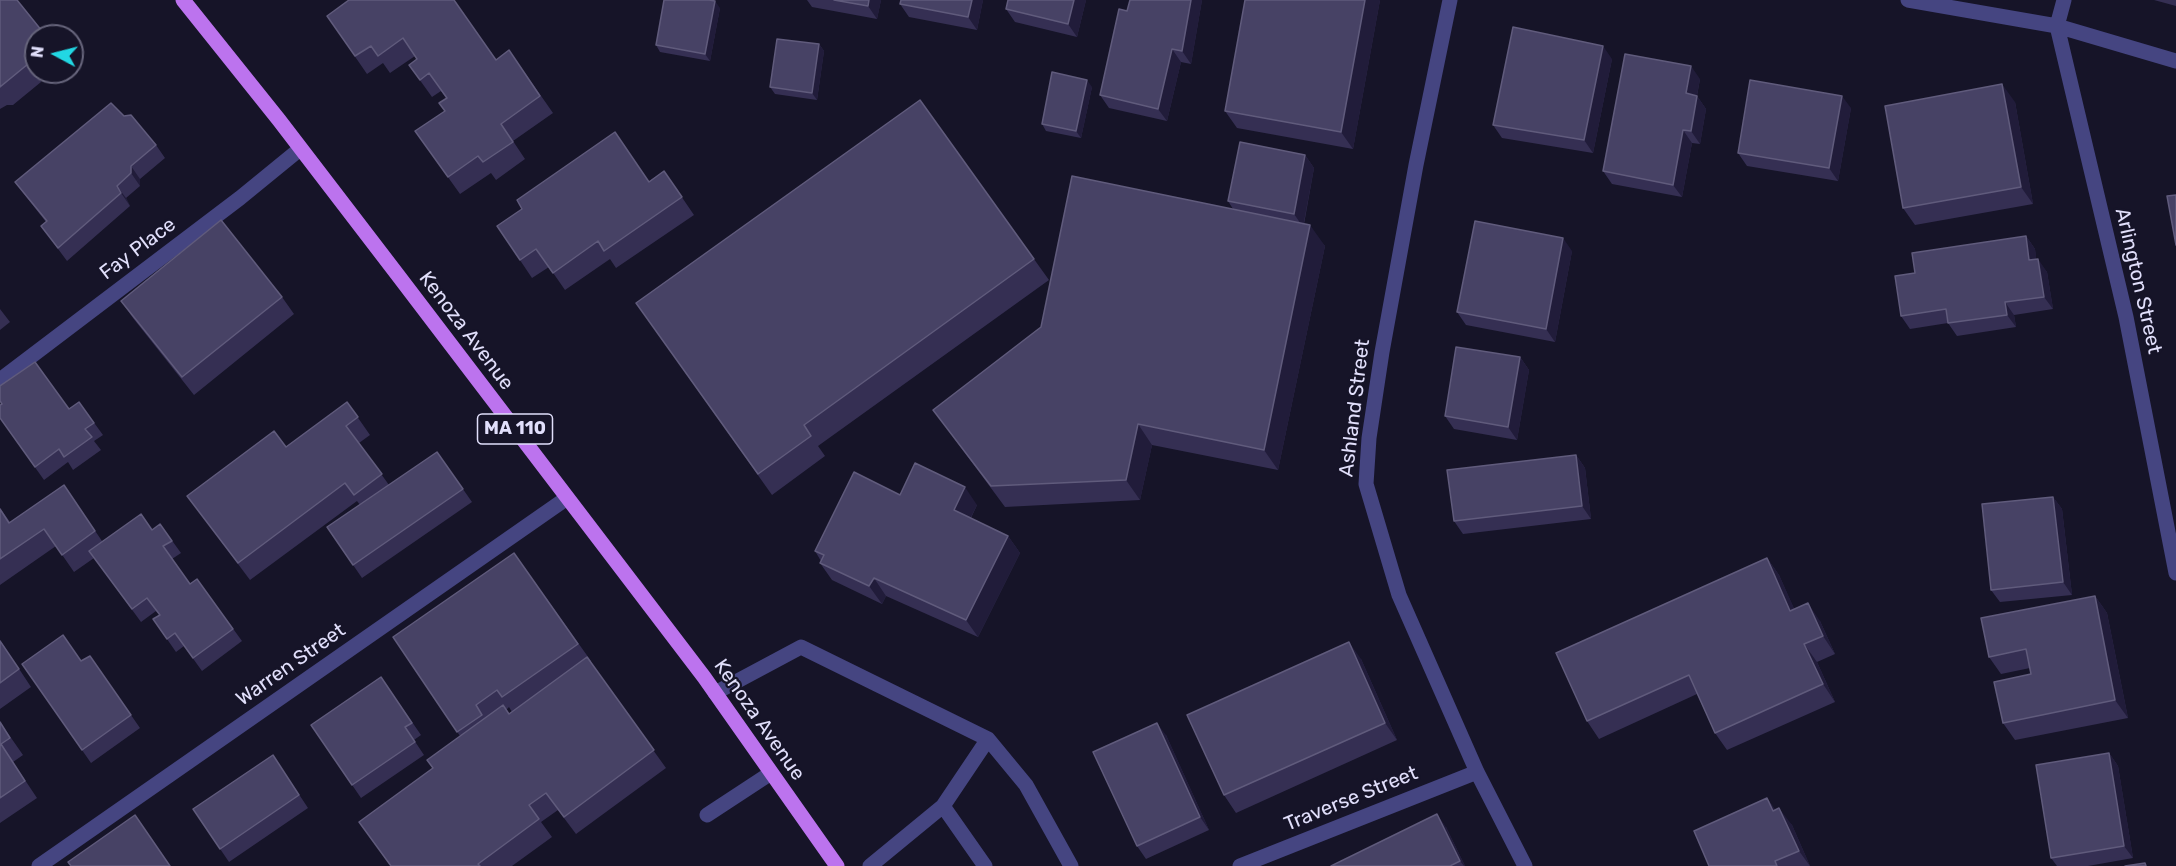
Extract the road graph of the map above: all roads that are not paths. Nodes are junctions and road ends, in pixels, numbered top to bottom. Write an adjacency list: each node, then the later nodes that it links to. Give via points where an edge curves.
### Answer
1 (183, 0): 7 (main road, Kenoza Avenue / MA 110)
2 (1450, 0): 13 (street, Ashland Street, via 1382,352 1366,484 1399,595)
3 (1908, 0): 5 (street)
4 (2064, 0): 5 (street, Arlington Street)
5 (2057, 26): 6 (street); 10 (street, Arlington Street, via 2126,317)
6 (2176, 61)
7 (300, 148): 8 (street, Fay Place); 9 (main road, Kenoza Avenue / MA 110)
8 (0, 380)
9 (567, 498): 11 (main road, Kenoza Avenue / MA 110); 17 (street, Warren Street)
10 (2176, 573)
11 (715, 693): 12 (street, via 801,647); 14 (main road, Kenoza Avenue / MA 110)
12 (988, 739): 15 (street); 21 (street, via 1026,785)
13 (1477, 772): 22 (street, Traverse Street); 23 (street, Ashland Street)
14 (771, 773): 16 (street); 18 (main road, Kenoza Avenue / MA 110)
15 (943, 806): 19 (street); 20 (street)
16 (707, 815)
17 (39, 866)
18 (837, 866)
19 (870, 866)
20 (985, 866)
21 (1071, 866)
22 (1240, 866)
23 (1525, 866)

